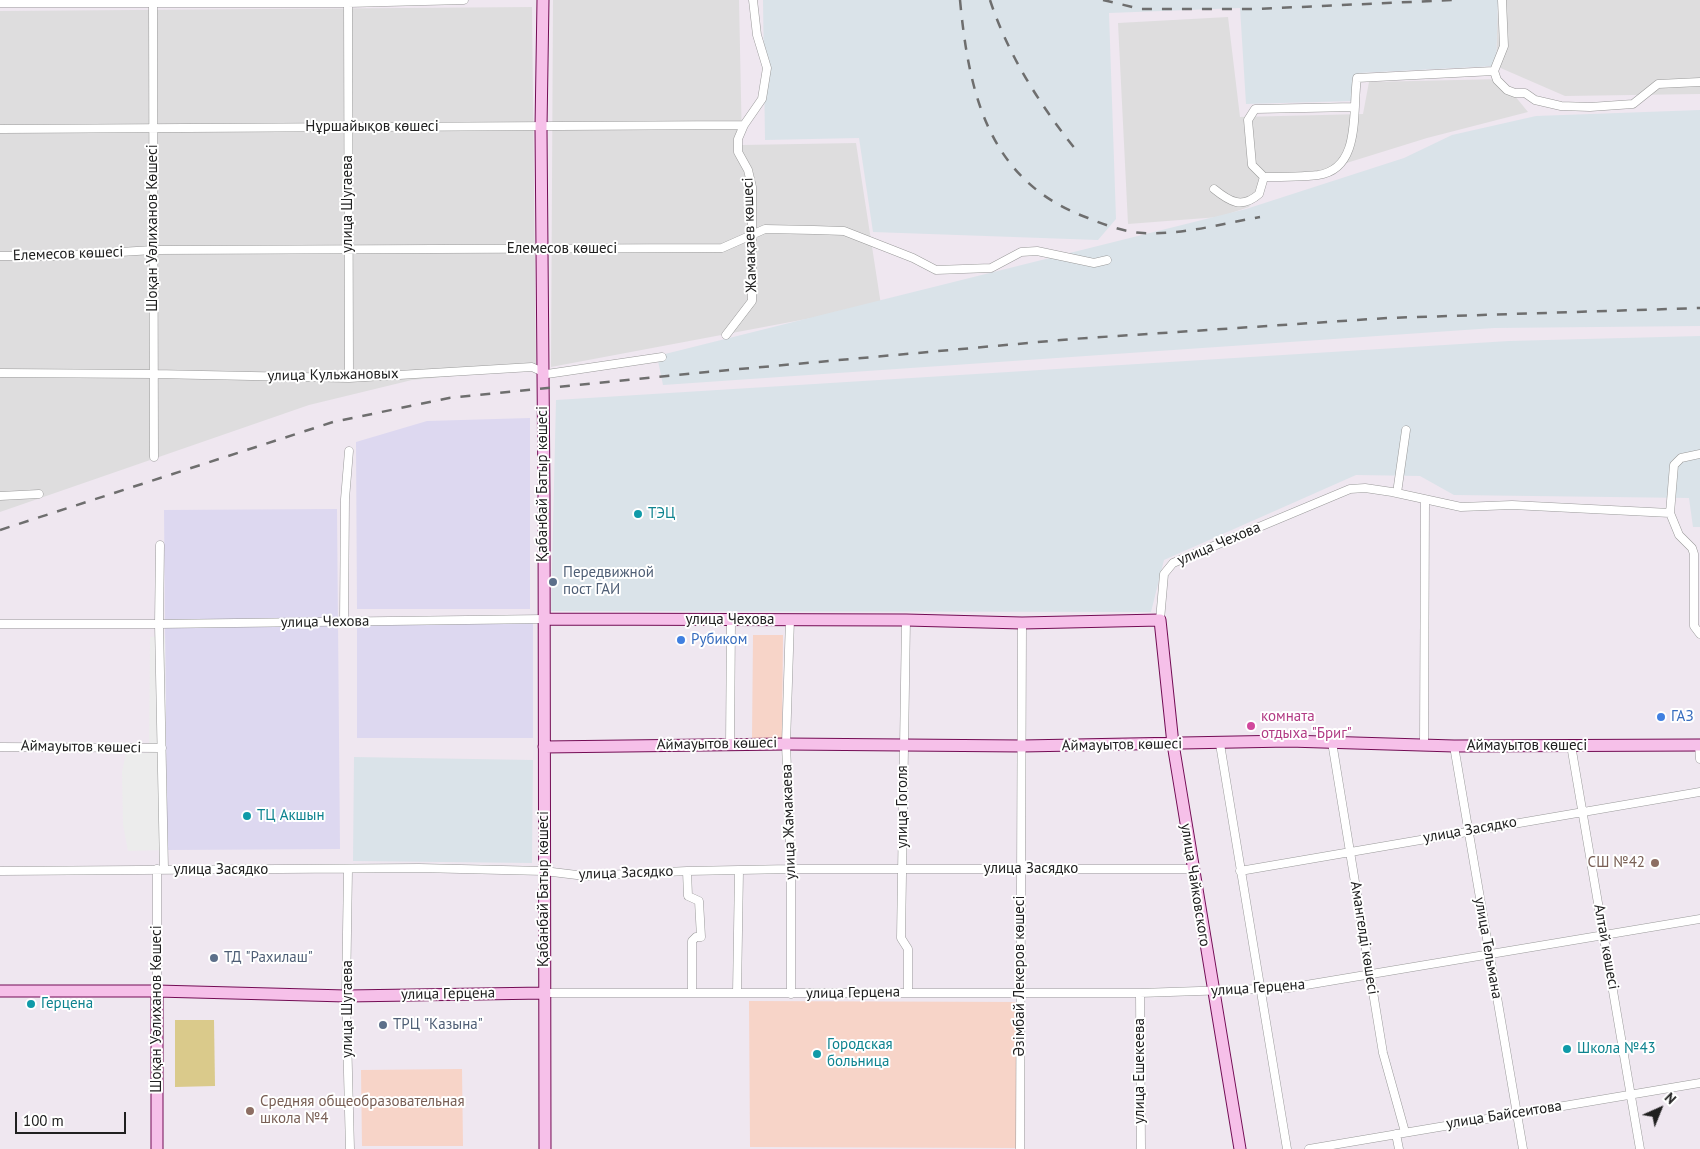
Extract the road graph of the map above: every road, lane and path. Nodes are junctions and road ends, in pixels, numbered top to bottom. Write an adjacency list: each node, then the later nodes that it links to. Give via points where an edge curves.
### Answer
1 (464, 0): 5 (street)
2 (543, 0): 14 (street, Қабанбай Батыр көшесі)
3 (753, 0): 11 (street, Жамақаев көшесі, via 757,35 767,68 762,99)
4 (1502, 0): 8 (street, via 1504,46)
5 (348, 1): 6 (street); 12 (street, улица Шугаева)
6 (153, 2): 7 (street); 13 (street, Шоқан Уәлиханов Көшесі)
7 (0, 3)
8 (1494, 71): 9 (street, via 1497,80 1515,94 1525,93 1535,100 1570,106 1633,104 1658,84); 10 (street, via 1357,78)
9 (1700, 82)
10 (1355, 107): 16 (street, via 1348,154 1336,170 1320,175); 16 (street, via 1255,109 1248,120 1250,159)
11 (744, 125): 14 (street, Нұршайықов көшесі); 18 (street, Жамақаев көшесі, via 738,139 738,152 748,170 752,187)
12 (348, 127): 13 (street, Нұршайықов көшесі); 14 (street, Нұршайықов көшесі); 21 (street, улица Шугаева)
13 (153, 128): 15 (street, Нұршайықов көшесі); 20 (street, Шоқан Уәлиханов Көшесі)
14 (541, 128): 19 (street, Қабанбай Батыр көшесі)
15 (0, 129)
16 (1264, 177): 17 (street, via 1260,194 1243,203 1228,201)
17 (1214, 189)
18 (751, 234): 19 (street, Елемесов көшесі, via 722,248); 23 (street, Елемесов көшесі, via 765,229 844,232 936,270 991,268 1020,252 1036,251 1094,263); 24 (street, Жамақаев көшесі, via 752,301)
19 (542, 249): 21 (street, Елемесов көшесі); 26 (street, Қабанбай Батыр көшесі)
20 (153, 250): 21 (street, Елемесов көшесі); 22 (street, Елемесов көшесі); 28 (street, Шоқан Уәлиханов Көшесі)
21 (349, 250): 29 (street, улица Шугаева)
22 (0, 256)
23 (1107, 260)
24 (726, 335)
25 (662, 357): 26 (street, улица Кульжановых, via 548,374)
26 (543, 372): 29 (street, улица Кульжановых, via 532,367); 40 (street, Қабанбай Батыр көшесі)
27 (0, 374): 28 (street, улица Кульжановых)
28 (154, 374): 29 (street, улица Кульжановых); 33 (street, Шоқан Уәлиханов Көшесі)
29 (349, 378)
30 (1406, 430): 34 (street)
31 (349, 451): 44 (street, via 345,499)
32 (1700, 454): 38 (street, via 1681,458 1674,465)
33 (154, 456)
34 (1398, 493): 37 (street, улица Чехова); 43 (street, улица Чехова, via 1350,489 1173,563 1164,574)
35 (39, 494): 36 (street)
36 (0, 496)
37 (1426, 500): 38 (street, улица Чехова, via 1461,507 1532,506); 59 (street)
38 (1670, 513): 49 (street, via 1679,535 1694,554 1694,626)
39 (160, 545): 48 (street)
40 (544, 619): 44 (street, улица Чехова); 45 (street, улица Чехова); 62 (street, Қабанбай Батыр көшесі)
41 (790, 619): 42 (street, улица Чехова); 45 (street, улица Чехова); 51 (street, улица Жамакаева)
42 (906, 620): 46 (street, улица Чехова); 57 (street, улица Гоголя)
43 (1160, 620): 46 (street, улица Чехова); 52 (street, улица Чайковского)
44 (344, 621): 48 (street, улица Чехова)
45 (731, 621): 54 (street)
46 (1022, 623): 58 (street, Әзімбай Лекеров көшесі)
47 (0, 624): 48 (street, улица Чехова)
48 (159, 624): 63 (street)
49 (1700, 634)
50 (1332, 742): 53 (street, Аймауытов көшесі); 59 (street, Аймауытов көшесі); 68 (street, Амангелді көшесі)
51 (786, 744): 54 (street, Аймауытов көшесі); 57 (street, Аймауытов көшесі); 71 (street, улица Жамакаева)
52 (1173, 744): 53 (street, Аймауытов көшесі); 58 (street, Аймауытов көшесі); 73 (street, улица Чайковского)
53 (1220, 744): 79 (street)
54 (730, 745): 62 (street, Аймауытов көшесі)
55 (1571, 745): 56 (street, Аймауытов көшесі); 60 (street, Аймауытов көшесі); 66 (street, Алтай көшесі)
56 (1700, 745): 64 (street)
57 (903, 746): 58 (street, Аймауытов көшесі); 69 (street, улица Гоголя)
58 (1022, 746): 72 (street, Әзімбай Лекеров көшесі)
59 (1424, 746): 60 (street, Аймауытов көшесі)
60 (1454, 746): 67 (street, улица Тельмана)
61 (0, 747): 63 (street, Аймауытов көшесі)
62 (544, 747): 76 (street, Қабанбай Батыр көшесі)
63 (162, 748): 70 (street, Шоқан Уәлиханов Көшесі)
64 (1700, 759)
65 (1700, 792): 66 (street, улица Засядко)
66 (1583, 812): 67 (street, улица Засядко); 81 (street, Алтай көшесі)
67 (1468, 831): 68 (street, улица Засядко); 82 (street, улица Тельмана)
68 (1349, 851): 79 (street, улица Засядко); 83 (street, Амангелді көшесі)
69 (902, 868): 71 (street, улица Засядко); 72 (street, улица Засядко); 87 (street, улица Гоголя, via 901,938 908,949)
70 (160, 869): 74 (street, улица Засядко); 75 (street, улица Засядко); 86 (street, Шоқан Уәлиханов Көшесі)
71 (791, 869): 78 (street, улица Засядко); 94 (street, улица Жамакаева)
72 (1021, 869): 73 (street, улица Засядко); 92 (street, Әзімбай Лекеров көшесі)
73 (1192, 869): 89 (street, улица Чайковского)
74 (348, 870): 76 (street, улица Засядко); 95 (street, улица Шугаева)
75 (0, 871)
76 (544, 871): 77 (street, улица Засядко, via 585,876); 90 (street, Қабанбай Батыр көшесі)
77 (687, 871): 78 (street, улица Засядко); 93 (street, via 688,896 699,901 700,937 692,941)
78 (739, 871): 91 (street)
79 (1240, 871): 84 (street)
80 (1700, 919): 81 (street, улица Герцена)
81 (1603, 934): 82 (street, улица Герцена); 97 (street, Алтай көшесі)
82 (1489, 954): 83 (street, улица Герцена); 98 (street, улица Тельмана)
83 (1370, 974): 84 (street, улица Герцена, via 1288,988); 99 (street, Амангелді көшесі, via 1383,1053)
84 (1260, 989): 89 (street, улица Герцена); 107 (street)
85 (0, 991): 86 (street, улица Герцена)
86 (157, 991): 95 (street, улица Герцена); 101 (street, Шоқан Уәлиханов Көшесі)
87 (908, 992): 92 (street, улица Герцена); 94 (street, улица Герцена)
88 (1140, 992): 89 (street, улица Герцена); 92 (street, улица Герцена); 105 (street, улица Ешекеева)
89 (1214, 992): 106 (street, улица Чайковского)
90 (545, 993): 93 (street, улица Герцена); 95 (street, улица Герцена); 103 (street, Қабанбай Батыр көшесі)
91 (737, 993): 93 (street, улица Герцена); 94 (street, улица Герцена)
92 (1019, 993): 104 (street, Әзімбай Лекеров көшесі)
93 (692, 994)
94 (791, 994)
95 (346, 996): 102 (street, улица Шугаева)
96 (1700, 1083): 97 (street, улица Байсеитова)
97 (1631, 1096): 98 (street, улица Байсеитова); 111 (street, Алтай көшесі)
98 (1517, 1112): 99 (street, улица Байсеитова); 110 (street, улица Тельмана)
99 (1405, 1132): 100 (street, улица Байсеитова)
100 (1396, 1134): 108 (street, улица Байсеитова); 109 (street)
101 (157, 1149)
102 (350, 1149)
103 (545, 1149)
104 (1020, 1149)
105 (1141, 1149)
106 (1240, 1149)
107 (1287, 1149)
108 (1309, 1149)
109 (1399, 1149)
110 (1523, 1149)
111 (1640, 1149)

